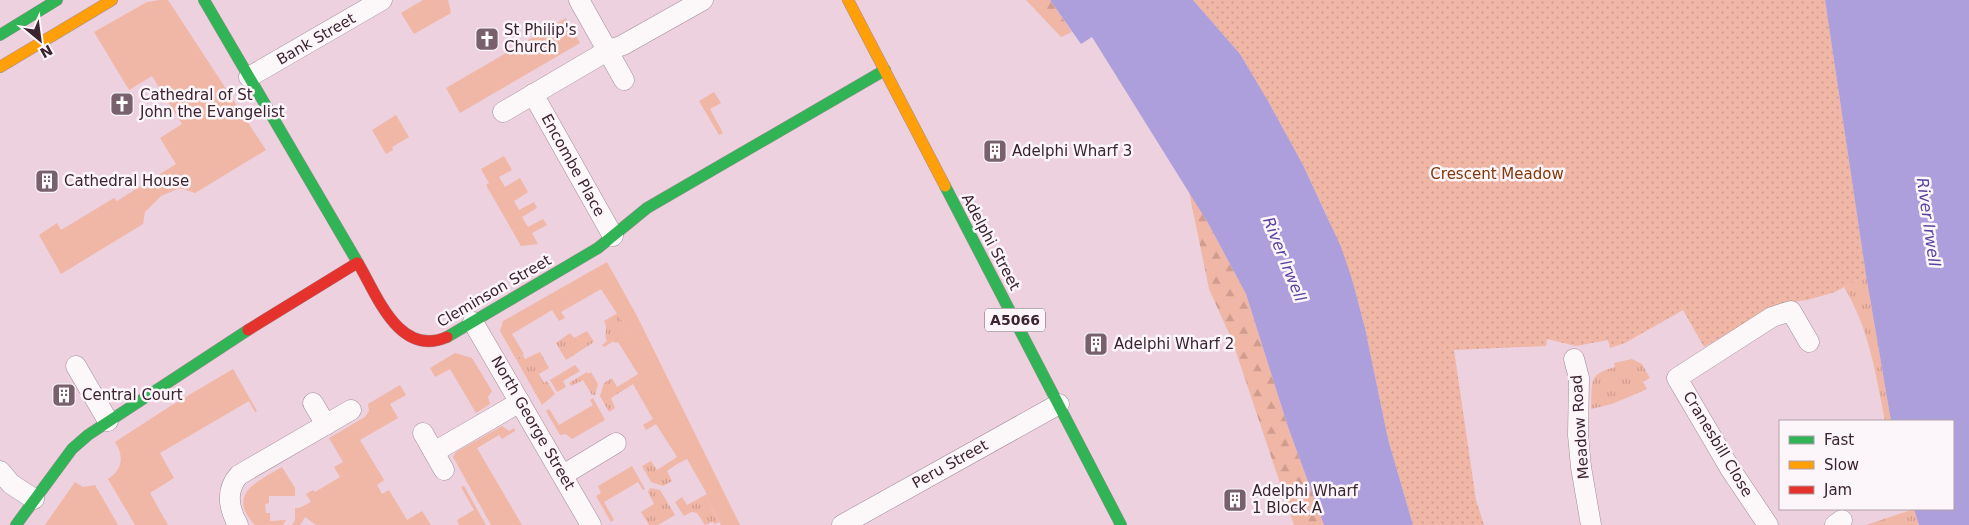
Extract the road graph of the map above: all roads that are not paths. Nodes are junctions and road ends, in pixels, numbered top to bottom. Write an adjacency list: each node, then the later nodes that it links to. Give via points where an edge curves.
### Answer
1 (57, 0): 8 (main road)
2 (112, 0): 10 (main road)
3 (204, 0): 12 (main road, Cleminson Street)
4 (382, 0): 12 (street, Bank Street)
5 (579, 0): 9 (street)
6 (703, 0): 9 (street, via 623,46)
7 (848, 0): 11 (main road, Adelphi Street / A5066)
8 (0, 35)
9 (608, 51): 13 (street); 14 (street)
10 (0, 67)
11 (885, 70): 16 (main road, Cleminson Street, via 647,208); 24 (main road, Adelphi Street / A5066)
12 (249, 77): 17 (main road, Cleminson Street)
13 (624, 80)
14 (533, 94): 15 (street); 16 (street, Encombe Place)
15 (502, 112)
16 (613, 236): 18 (main road, Cleminson Street)
17 (357, 263): 18 (main road, Cleminson Street, via 392,321 413,339 422,342 445,338); 26 (main road)
18 (473, 322): 22 (street, North George Street)
19 (1809, 342): 41 (street, Cranesbill Close, via 1791,311 1772,317 1677,378)
20 (1574, 359): 40 (street, Meadow Road, via 1579,378 1581,467)
21 (76, 366): 26 (street)
22 (520, 402): 30 (street); 33 (street, North George Street)
23 (313, 403): 27 (street)
24 (1059, 404): 38 (street, Peru Street); 39 (main road, Adelphi Street / A5066)
25 (351, 410): 27 (street)
26 (108, 421): 34 (main road, via 72,449)
27 (326, 425): 36 (street, via 247,469 235,480 229,503)
28 (422, 433): 30 (street)
29 (616, 443): 33 (street)
30 (434, 452): 31 (street)
31 (444, 470)
32 (0, 471): 34 (street, via 11,484)
33 (563, 475): 37 (street, North George Street)
34 (34, 500): 35 (main road)
35 (16, 525)
36 (238, 525)
37 (591, 525)
38 (842, 525)
39 (1121, 525)
40 (1591, 525)
41 (1768, 525)

